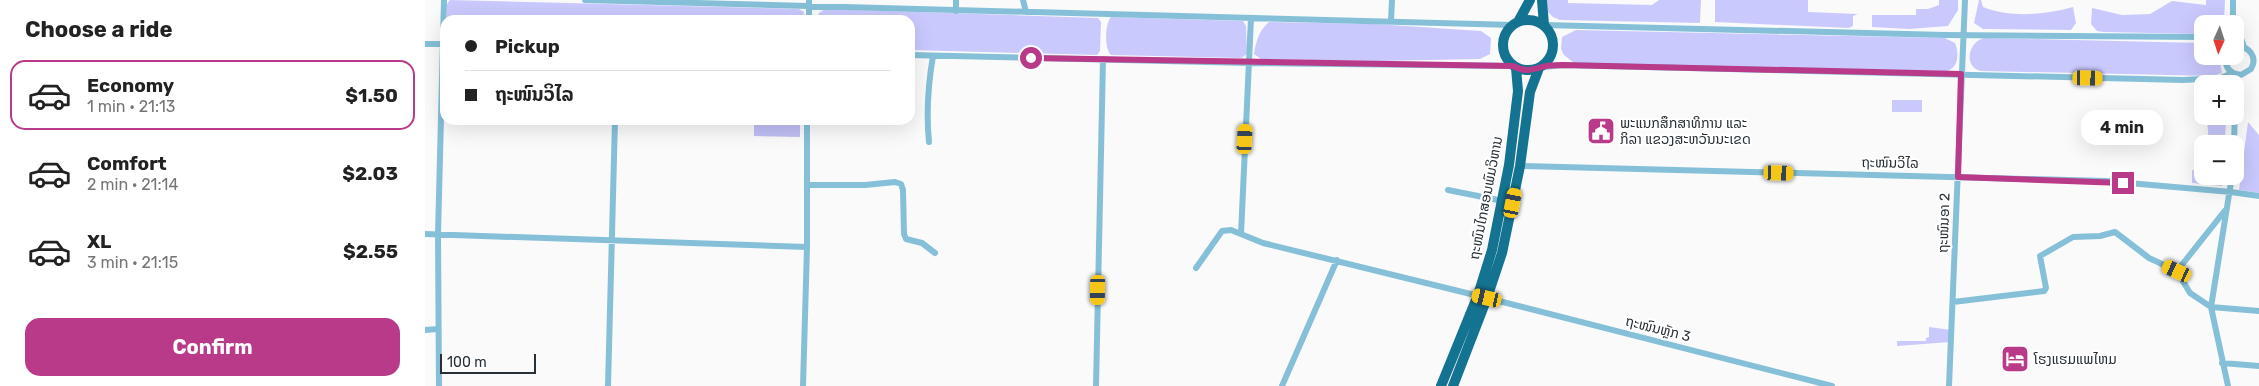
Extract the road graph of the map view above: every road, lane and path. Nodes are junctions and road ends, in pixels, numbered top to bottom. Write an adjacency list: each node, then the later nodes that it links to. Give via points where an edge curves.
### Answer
1 (444, 0): 14 (street)
2 (585, 0): 3 (street)
3 (591, 0): 11 (street)
4 (956, 0): 12 (street)
5 (1023, 0): 13 (street)
6 (1391, 0): 17 (street)
7 (1530, 0): 18 (highway)
8 (1542, 0): 19 (highway)
9 (1965, 0): 20 (street, ຖະໜົນອາ 2)
10 (2233, 0): 15 (street)
11 (809, 3): 12 (street)
12 (955, 11): 13 (street)
13 (1026, 12): 16 (street)
14 (444, 15)
15 (2232, 15)
16 (1251, 18): 17 (street); 30 (street)
17 (1391, 21): 18 (street)
18 (1516, 23): 19 (highway, via 1531,20); 32 (highway, via 1507,31 1503,45 1505,54)
19 (1543, 25): 20 (street); 33 (highway, via 1552,36 1554,46 1549,60)
20 (1964, 35): 21 (street); 36 (street, ຖະໜົນອາ 2)
21 (2194, 37)
22 (425, 44): 23 (street)
23 (440, 44)
24 (2244, 47): 25 (street)
25 (2250, 51): 26 (street); 35 (street, via 2254,62)
26 (2259, 53)
27 (915, 56): 28 (street)
28 (933, 56): 29 (street); 44 (street, via 928,86)
29 (1103, 59): 30 (street); 74 (street)
30 (1249, 63): 32 (street); 55 (street)
31 (2227, 65): 37 (street)
32 (1515, 67): 33 (highway, via 1525,70); 52 (highway, ຖະໜົນໄກສອນພົມວິຫານ, via 1518,91)
33 (1541, 68): 36 (street, via 1574,65); 45 (highway, ຖະໜົນໄກສອນພົມວິຫານ, via 1530,92)
34 (2259, 69): 35 (street)
35 (2246, 73): 37 (street); 39 (street)
36 (1961, 74): 40 (street); 46 (street, ຖະໜົນອາ 2)
37 (2234, 74): 38 (street)
38 (2231, 75)
39 (2244, 78)
40 (2194, 79)
41 (441, 125): 56 (street)
42 (615, 125): 57 (street)
43 (807, 125): 47 (street)
44 (929, 142)
45 (1519, 166): 46 (street, ຖະໜົນວິໄລ); 63 (highway, ຖະໜົນໄກສອນພົມວິຫານ, via 1502,252)
46 (1958, 177): 50 (street, ຖະໜົນວິໄລ, via 2106,181); 64 (street, ຖະໜົນອາ 2)
47 (807, 185): 58 (street); 59 (street, via 901,184 906,239 922,243)
48 (2231, 185): 50 (street)
49 (1447, 190): 52 (street)
50 (2231, 192): 51 (street, ຖະໜົນວິໄລ); 53 (street)
51 (2259, 196)
52 (1503, 201): 63 (highway, ຖະໜົນໄກສອນພົມວິຫານ)
53 (2227, 207): 62 (street); 65 (street)
54 (425, 234): 56 (street)
55 (1241, 234): 60 (street, ຖະໜົນຫຼັກ 3, via 1263,244); 61 (street, via 1222,231)
56 (438, 235): 57 (street); 68 (street)
57 (611, 241): 58 (street); 72 (street)
58 (807, 247): 73 (street)
59 (935, 253)
60 (1337, 260): 63 (street, ຖະໜົນຫຼັກ 3); 75 (street)
61 (1196, 268)
62 (2177, 271): 64 (street, via 2149,258 2115,232 2077,236 2040,256 2046,290); 65 (street, via 2190,293)
63 (1483, 297): 76 (highway, ຖະໜົນໄກສອນພົມວິຫານ); 77 (highway, ຖະໜົນໄກສອນພົມວິຫານ); 78 (street, ຖະໜົນຫຼັກ 3)
64 (1953, 302): 79 (street, ຖະໜົນອາ 2)
65 (2211, 307): 66 (street); 69 (street)
66 (2259, 311)
67 (425, 330): 68 (street)
68 (438, 330): 71 (street)
69 (2222, 362): 70 (street); 80 (street)
70 (2259, 366)
71 (439, 386)
72 (608, 386)
73 (803, 386)
74 (1097, 386)
75 (1282, 386)
76 (1441, 386)
77 (1453, 386)
78 (1832, 386)
79 (1949, 386)
80 (2228, 386)

